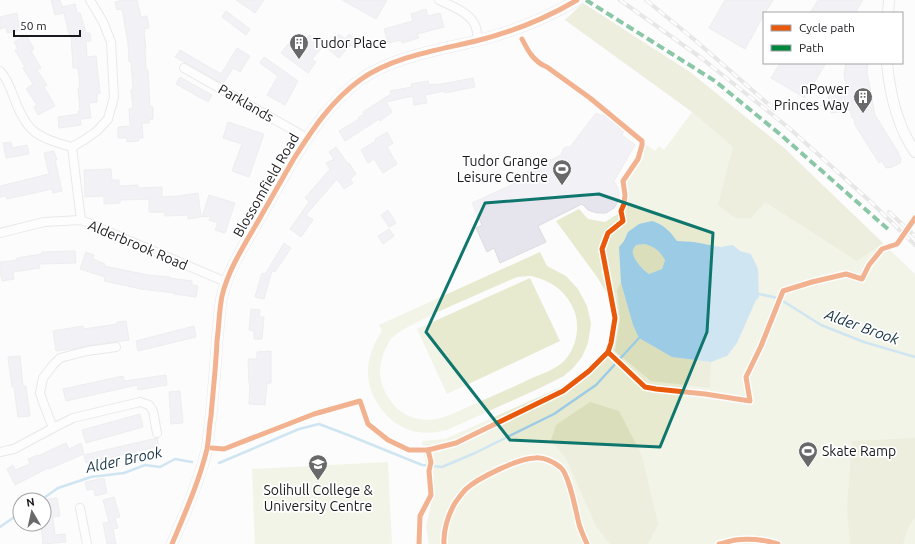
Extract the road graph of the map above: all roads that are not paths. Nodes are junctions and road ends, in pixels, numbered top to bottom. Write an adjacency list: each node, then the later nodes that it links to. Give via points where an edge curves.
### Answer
1 (90, 0): 11 (street, via 111,42 114,97 108,119 97,131)
2 (439, 0): 6 (street, via 469,17 475,24)
3 (577, 0): 6 (main road, Blossomfield Road, via 514,30)
4 (889, 0): 5 (street)
5 (888, 12)
6 (478, 40): 10 (main road, Blossomfield Road, via 406,59 367,75 338,97)
7 (887, 64): 12 (street, via 896,112 906,138)
8 (184, 68): 10 (street, Parklands)
9 (0, 71): 11 (street, via 29,128 36,134)
10 (307, 138): 15 (main road, Blossomfield Road)
11 (72, 147): 13 (street)
12 (915, 152)
13 (81, 220): 14 (street, Alderbrook Road, via 44,222); 15 (street, Alderbrook Road)
14 (0, 232)
15 (226, 282): 22 (main road, Blossomfield Road, via 219,316 207,448)
16 (116, 347): 17 (street, via 60,358 53,365 43,378 40,393)
17 (53, 428): 18 (street, via 73,418 140,402 149,405 153,411); 19 (street, via 14,449)
18 (157, 433)
19 (0, 452)
20 (80, 508): 21 (street)
21 (87, 544)
22 (172, 544)

